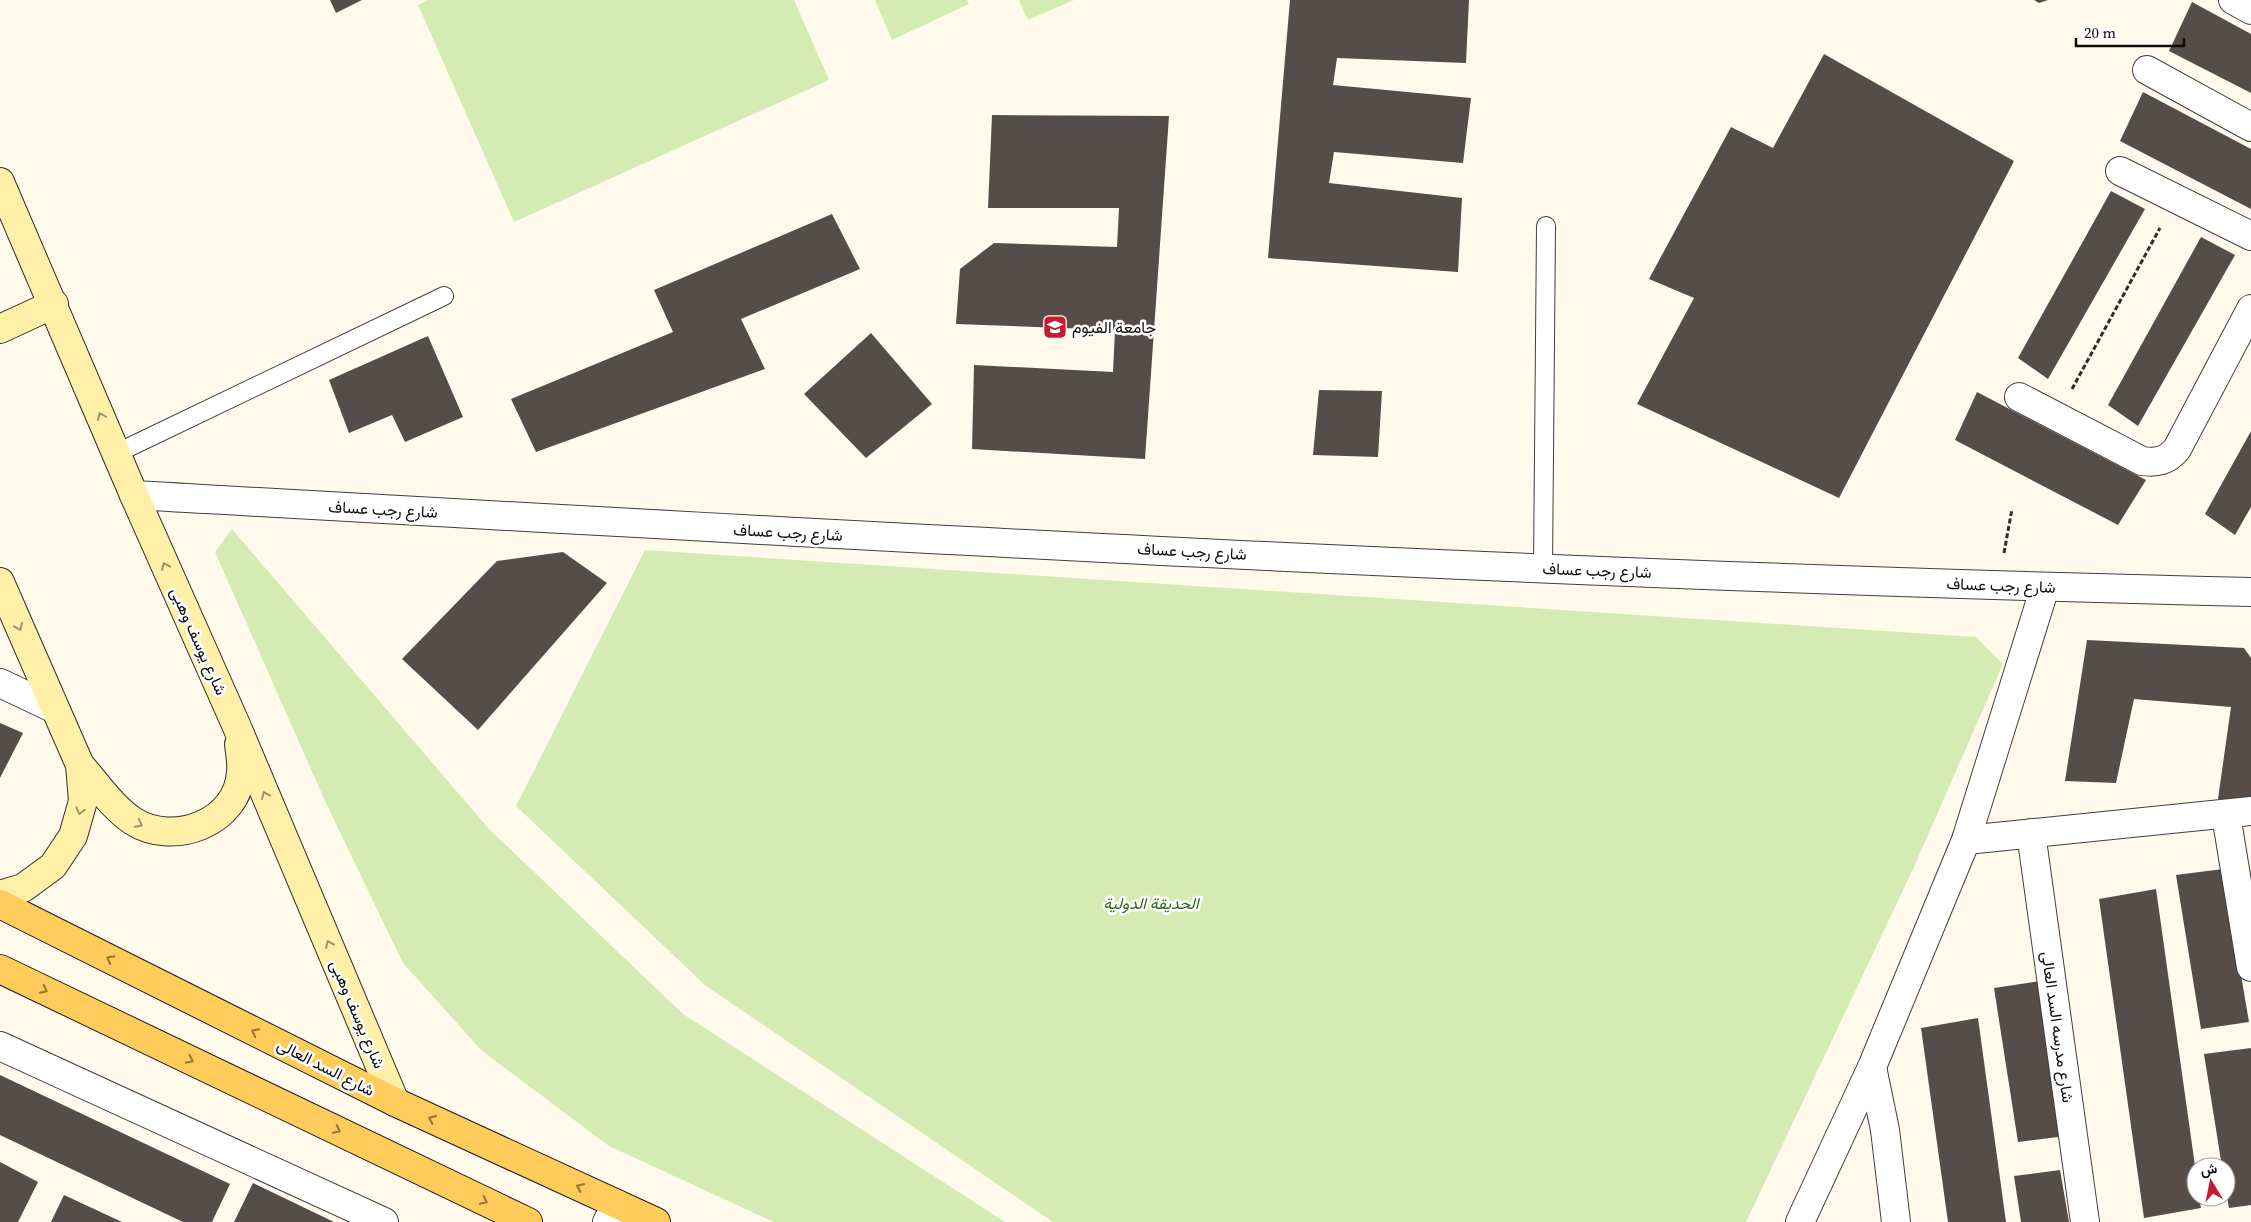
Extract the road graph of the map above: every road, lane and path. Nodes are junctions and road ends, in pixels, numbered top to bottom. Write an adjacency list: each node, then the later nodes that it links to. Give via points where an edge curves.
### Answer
1 (2233, 0): 2 (street)
2 (2251, 10)
3 (2147, 70): 4 (street)
4 (2251, 127)
5 (2120, 171): 7 (street)
6 (0, 182): 11 (main road, شارع يوسف وهبى)
7 (2176, 199): 9 (street); 15 (path)
8 (1546, 226): 19 (lane)
9 (2251, 236)
10 (444, 296): 16 (lane)
11 (54, 304): 13 (main road); 16 (main road, شارع يوسف وهبى, one-way to 11)
12 (2251, 309): 15 (street, via 2177,449 2164,461 2142,461)
13 (0, 329)
14 (2020, 397): 15 (street)
15 (2058, 415)
16 (117, 453): 17 (main road, شارع يوسف وهبى)
17 (134, 495): 19 (street, شارع رجب عساف, via 709,528); 26 (main road, شارع يوسف وهبى, one-way to 17)
18 (2012, 509): 21 (path)
19 (1543, 568): 21 (street, شارع رجب عساف)
20 (0, 582): 25 (main road, one-way to 25)
21 (1998, 585): 22 (street, شارع رجب عساف)
22 (2045, 587): 23 (street, شارع رجب عساف); 30 (street)
23 (2251, 592)
24 (0, 683): 25 (street)
25 (55, 709): 27 (main road)
26 (237, 727): 27 (main road, one-way to 26, via 118,809 134,822 152,830 192,830 210,822 236,791 241,772); 37 (main road, شارع يوسف وهبى, one-way to 26)
27 (80, 765): 31 (main road, one-way to 31, via 83,801 74,836 53,866 23,888)
28 (2239, 813): 29 (street); 33 (street)
29 (2031, 833): 30 (street); 44 (street, شارع مدرسه السد العالى)
30 (1966, 840): 36 (street)
31 (0, 895)
32 (0, 904): 37 (main road, شارع السد العالى, one-way to 32)
33 (2251, 967)
34 (0, 969): 40 (main road, one-way to 40)
35 (0, 1046): 39 (street)
36 (1872, 1068): 42 (street); 43 (street, via 1885,1130)
37 (395, 1102): 38 (main road, شارع السد العالى, one-way to 37)
38 (612, 1213): 41 (main road, شارع السد العالى)
39 (384, 1222)
40 (528, 1222)
41 (656, 1222)
42 (1800, 1222)
43 (1896, 1222)
44 (2085, 1222)

